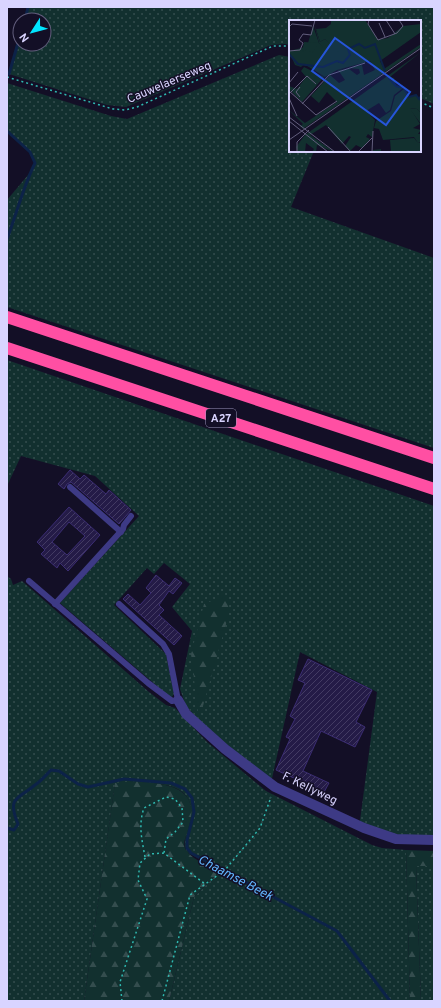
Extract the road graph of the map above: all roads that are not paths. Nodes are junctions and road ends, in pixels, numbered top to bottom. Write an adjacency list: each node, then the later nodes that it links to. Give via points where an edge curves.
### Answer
1 (7, 317): 3 (highway, A27)
2 (7, 348): 5 (highway, A27)
3 (434, 458)
4 (70, 487): 7 (lane)
5 (434, 489)
6 (131, 516): 7 (lane)
7 (121, 532): 9 (lane)
8 (29, 581): 9 (lane)
9 (55, 604): 11 (lane, via 148,683 172,701)
10 (119, 604): 11 (lane, via 163,644 170,654)
11 (178, 700): 12 (street, F. Kellyweg, via 186,714 225,749 275,787 364,828 396,839)
12 (434, 840)

